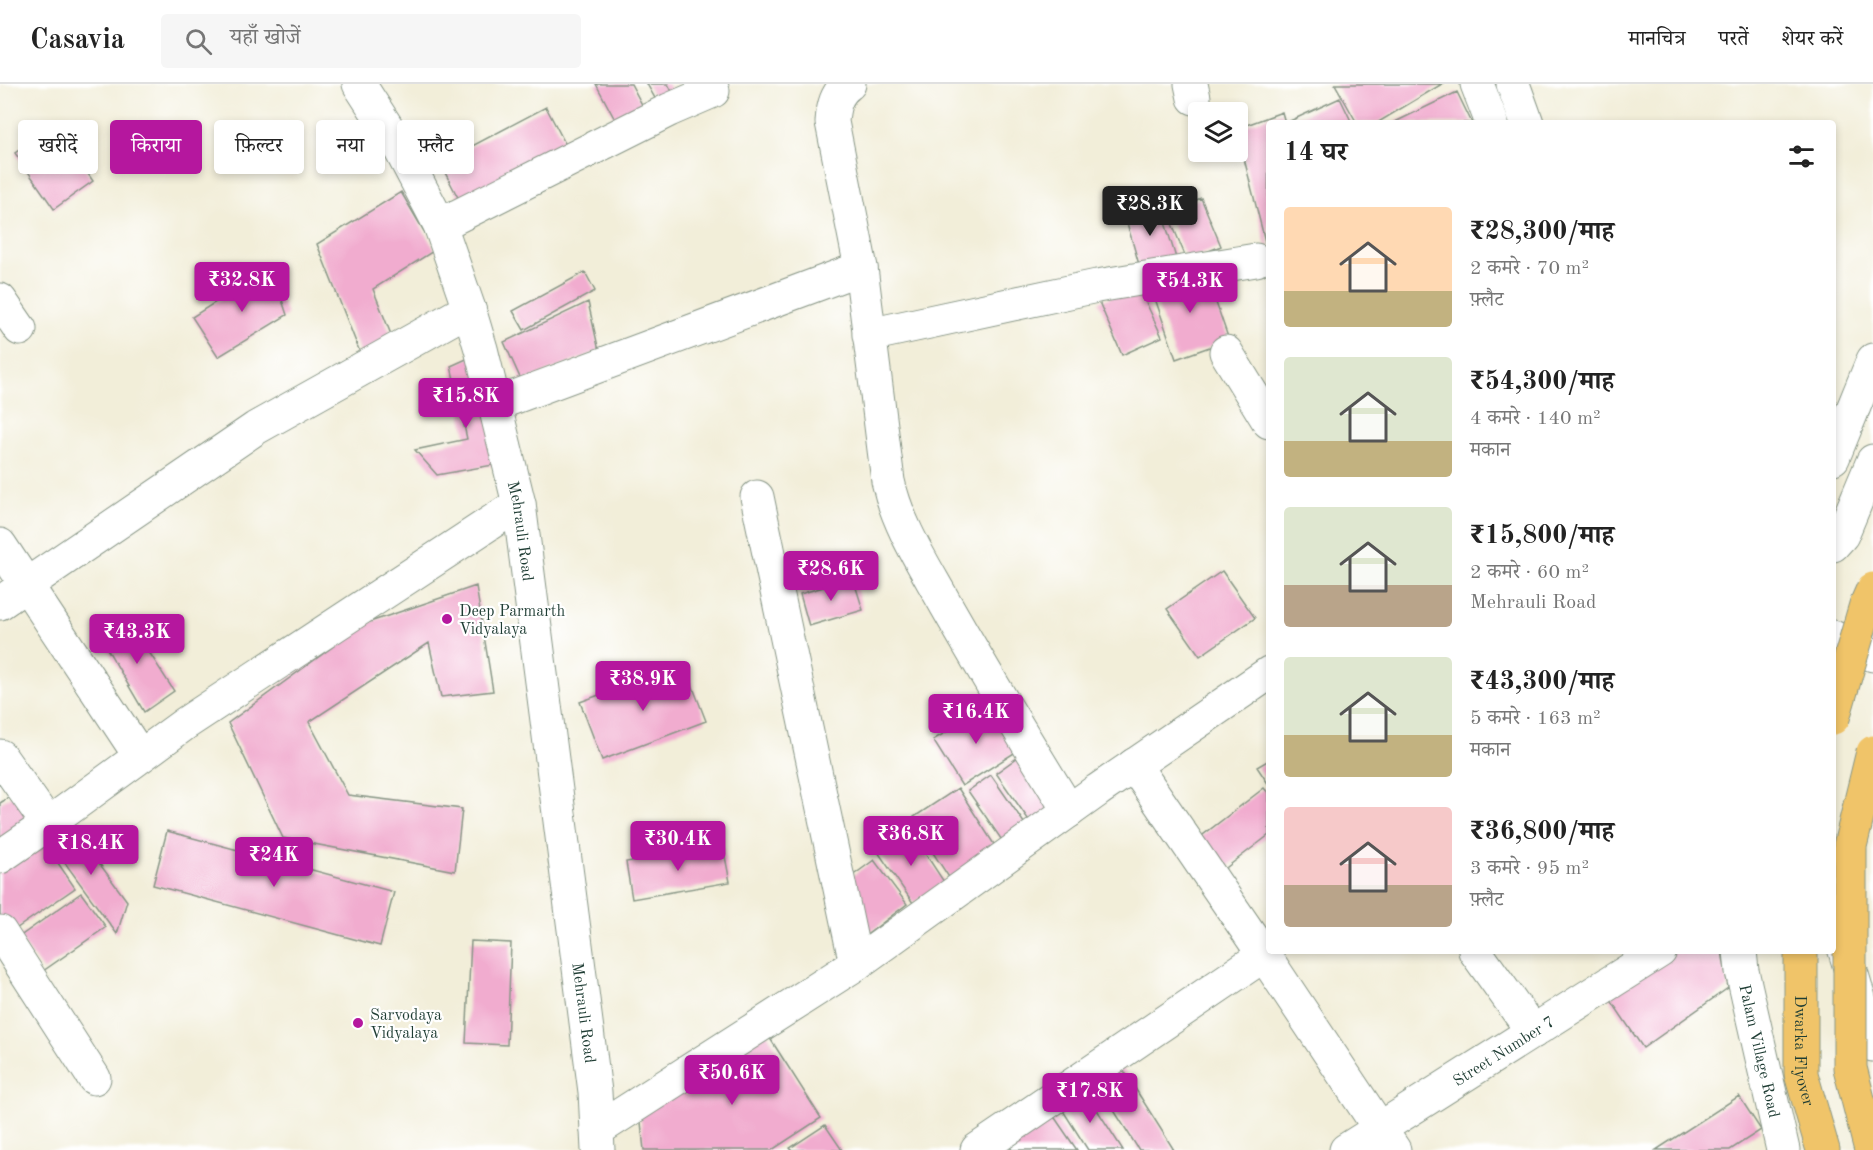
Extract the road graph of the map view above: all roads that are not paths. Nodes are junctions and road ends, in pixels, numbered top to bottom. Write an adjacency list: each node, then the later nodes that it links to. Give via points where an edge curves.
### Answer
1 (360, 84): 8 (street, Mehrauli Road, via 397,143)
2 (849, 84): 10 (street, via 837,96 832,122)
3 (1477, 84): 6 (street)
4 (1514, 84): 7 (street)
5 (713, 91): 8 (street)
6 (1491, 120)
7 (1526, 120)
8 (440, 225): 12 (street, Mehrauli Road)
9 (1256, 260): 14 (street, via 1097,286)
10 (861, 268): 14 (street); 17 (street)
11 (0, 300): 13 (street)
12 (469, 309): 17 (street, Mehrauli Road); 25 (street, via 256,428)
13 (20, 330)
14 (869, 335): 36 (street, via 893,503 910,542 980,665)
15 (1226, 352): 18 (street)
16 (1873, 360): 19 (street)
17 (496, 404): 22 (street, Mehrauli Road)
18 (1266, 417)
19 (1836, 451)
20 (1873, 461): 23 (street)
21 (758, 497): 46 (street)
22 (519, 504): 34 (street); 51 (street, Mehrauli Road, via 594,1081)
23 (1836, 542)
24 (0, 545): 25 (street)
25 (27, 585): 27 (street); 34 (street)
26 (1873, 589): 31 (main road, bridge)
27 (0, 603)
28 (1836, 638): 29 (street)
29 (1873, 655)
30 (1266, 675): 35 (street)
31 (1836, 708)
32 (1873, 752): 56 (main road, bridge, via 1850,846 1850,1068)
33 (0, 756): 37 (street)
34 (140, 756): 37 (street)
35 (1134, 765): 36 (street); 45 (street)
36 (1069, 811): 46 (street)
37 (48, 824): 38 (street)
38 (0, 857)
39 (1836, 921): 48 (street)
40 (0, 932): 49 (street)
41 (1477, 954): 47 (street)
42 (1655, 954): 47 (street, Street Number 7)
43 (1740, 954): 54 (street, Palam Village Road)
44 (1801, 954): 55 (main road, Dwarka Flyover, via 1801,1074)
45 (1264, 955): 50 (street); 52 (street)
46 (856, 964): 51 (street)
47 (1533, 1032): 50 (street, Street Number 7)
48 (1873, 1046)
49 (94, 1078)
50 (1387, 1139): 53 (street, Street Number 7)
51 (597, 1140)
52 (977, 1150)
53 (1346, 1150)
54 (1783, 1150)
55 (1823, 1150)
56 (1871, 1150)

